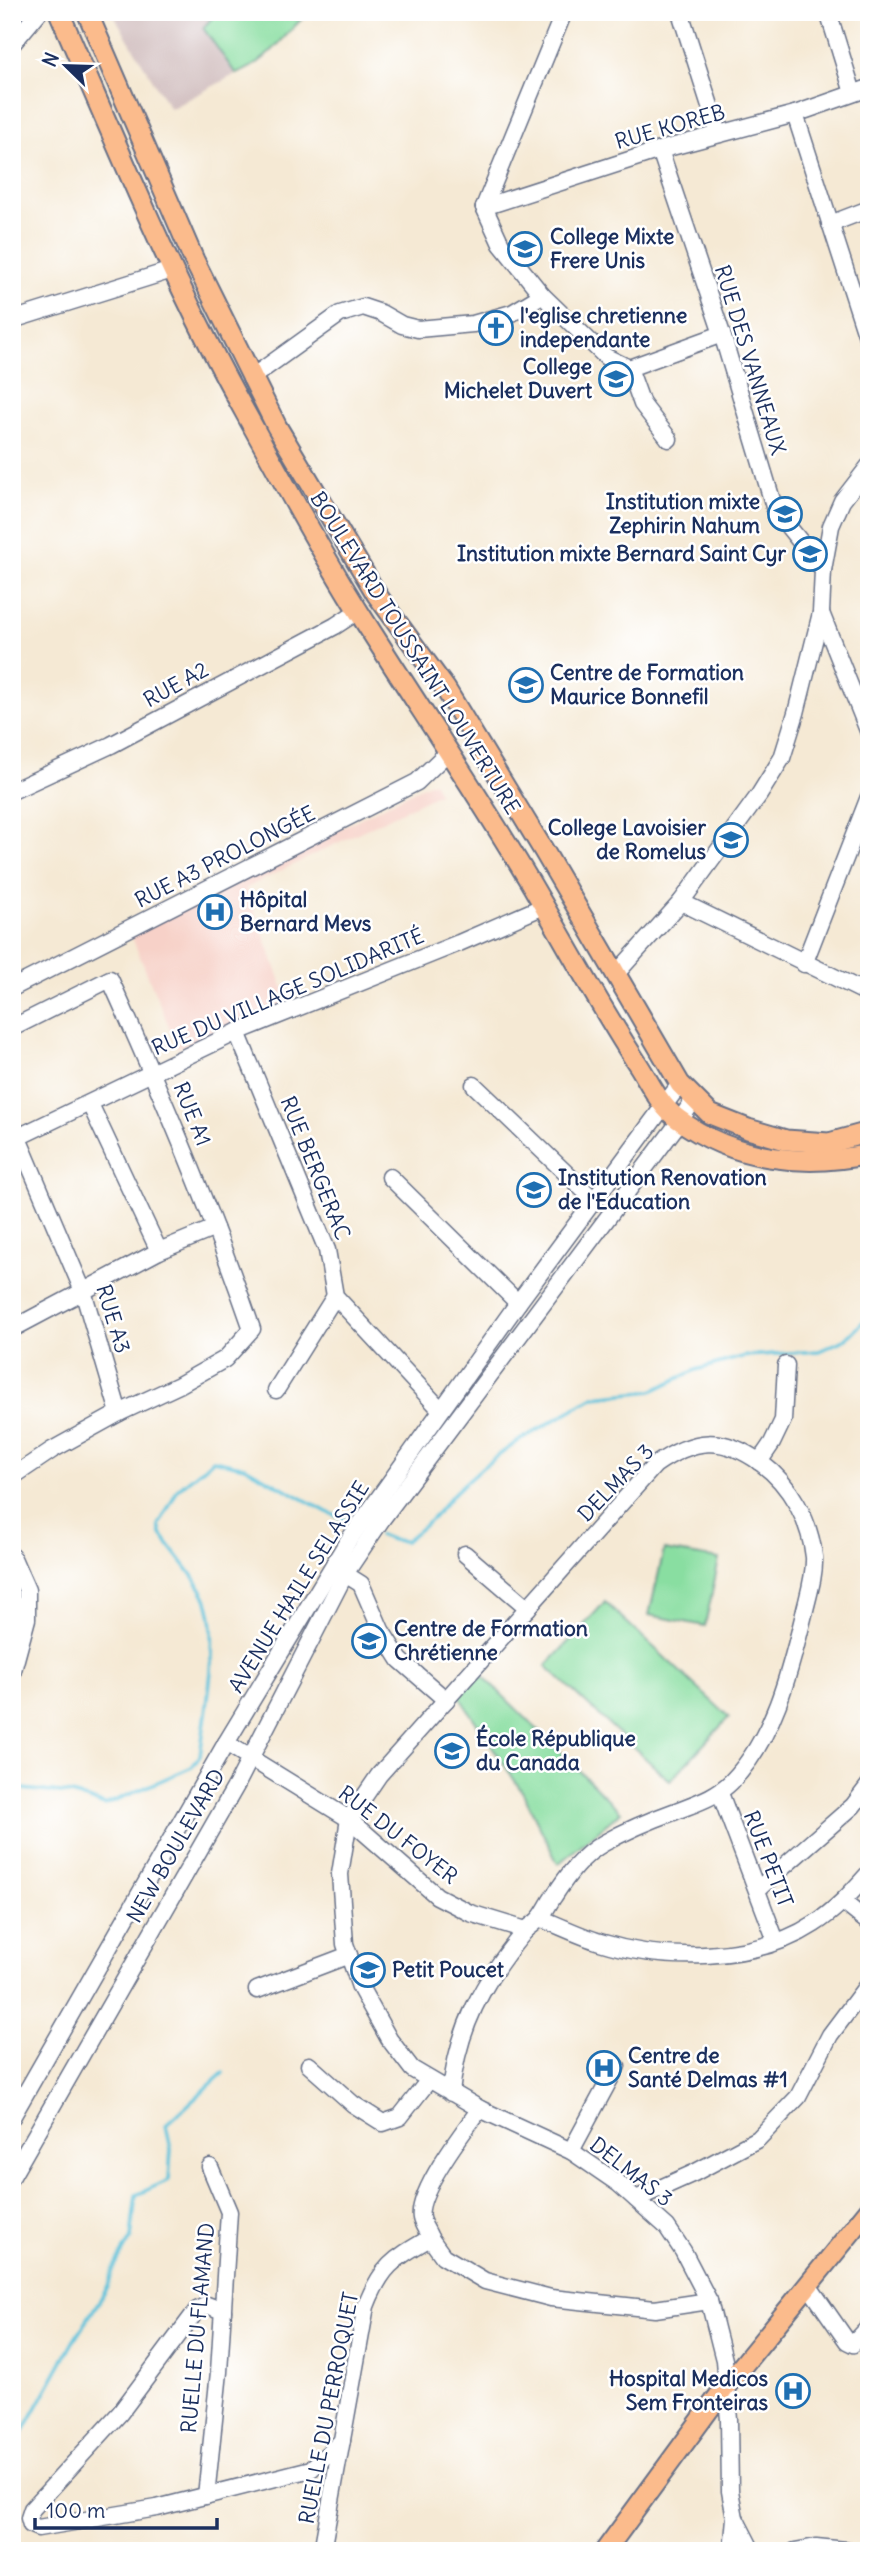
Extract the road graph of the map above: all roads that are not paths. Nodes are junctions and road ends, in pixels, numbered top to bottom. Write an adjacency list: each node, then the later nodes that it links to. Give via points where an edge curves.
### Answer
1 (39, 12): 7 (street)
2 (59, 12): 16 (main road, BOULEVARD TOUSSAINT LOUVERTURE)
3 (87, 12): 15 (main road, BOULEVARD TOUSSAINT LOUVERTURE)
4 (564, 12): 12 (street)
5 (680, 12): 10 (street)
6 (828, 12): 8 (street)
7 (12, 44)
8 (861, 90): 9 (street, RUE KOREB)
9 (795, 114): 10 (street, RUE KOREB); 14 (street)
10 (719, 134): 11 (street, RUE KOREB)
11 (660, 150): 12 (street, RUE KOREB); 19 (street, RUE DES VANNEAUX)
12 (484, 207): 17 (street, via 501,244)
13 (869, 209): 14 (street)
14 (830, 224): 20 (street)
15 (194, 260): 16 (main road); 22 (main road, BOULEVARD TOUSSAINT LOUVERTURE)
16 (172, 270): 18 (street); 26 (main road, BOULEVARD TOUSSAINT LOUVERTURE, via 244,411)
17 (542, 295): 21 (street, via 606,358); 22 (street, via 512,313 473,324 418,329 363,307 340,314)
18 (12, 320)
19 (722, 334): 21 (street); 25 (street, RUE DES VANNEAUX, via 775,510)
20 (869, 343)
21 (629, 368): 23 (street, via 642,404)
22 (251, 378): 32 (main road, BOULEVARD TOUSSAINT LOUVERTURE, via 377,595 445,688)
23 (668, 439)
24 (869, 466): 25 (street, via 842,501 831,526)
25 (823, 569): 27 (street)
26 (358, 611): 29 (main road, BOULEVARD TOUSSAINT LOUVERTURE); 30 (street, RUE A2, via 111,745)
27 (821, 613): 28 (street); 33 (street, via 782,758)
28 (869, 733)
29 (449, 751): 34 (main road, BOULEVARD TOUSSAINT LOUVERTURE); 37 (street, RUE A3 PROLONGÉE, via 417,782)
30 (12, 791)
31 (869, 797): 35 (street)
32 (568, 892): 34 (main road); 36 (main road, BOULEVARD TOUSSAINT LOUVERTURE)
33 (681, 902): 35 (street); 36 (street)
34 (544, 906): 40 (street, RUE DU VILLAGE SOLIDARITÉ); 46 (main road, BOULEVARD TOUSSAINT LOUVERTURE)
35 (804, 964): 38 (street)
36 (615, 975): 42 (main road, BOULEVARD TOUSSAINT LOUVERTURE)
37 (12, 988)
38 (869, 994)
39 (12, 1027): 41 (street, RUE A1, via 110,979)
40 (237, 1031): 41 (street, RUE DU VILLAGE SOLIDARITÉ); 56 (street, RUE BERGERAC, via 327,1250)
41 (152, 1072): 45 (street, RUE DU VILLAGE SOLIDARITÉ); 53 (street, RUE A1)
42 (680, 1084): 44 (main road, BOULEVARD TOUSSAINT LOUVERTURE); 46 (street, AVENUE HAILE SELASSIE)
43 (474, 1085): 52 (street)
44 (694, 1100): 47 (street, AVENUE HAILE SELASSIE); 48 (main road, BOULEVARD TOUSSAINT LOUVERTURE, via 710,1114 786,1140 830,1143)
45 (90, 1104): 49 (street, RUE DU VILLAGE SOLIDARITÉ); 54 (street)
46 (664, 1107): 47 (main road, BOULEVARD TOUSSAINT LOUVERTURE); 52 (street, AVENUE HAILE SELASSIE)
47 (680, 1121): 50 (main road, BOULEVARD TOUSSAINT LOUVERTURE, via 746,1152 780,1160 843,1160); 65 (street, AVENUE HAILE SELASSIE)
48 (869, 1132)
49 (14, 1133): 55 (street, RUE A3)
50 (869, 1154)
51 (390, 1177): 57 (street)
52 (594, 1200): 57 (street, AVENUE HAILE SELASSIE)
53 (215, 1228): 54 (street); 62 (street, RUE A1, via 252,1329 225,1359)
54 (159, 1251): 55 (street)
55 (83, 1291): 58 (street); 62 (street, RUE A3)
56 (335, 1296): 60 (street); 61 (street)
57 (518, 1303): 61 (street, AVENUE HAILE SELASSIE)
58 (12, 1329)
59 (786, 1365): 63 (street, via 783,1420)
60 (276, 1390)
61 (441, 1410): 65 (street, AVENUE HAILE SELASSIE)
62 (120, 1413): 64 (street)
63 (759, 1462): 70 (street, DELMAS 3, via 733,1446 713,1443 669,1455); 76 (street, DELMAS 3, via 774,1473 803,1516 812,1541 812,1581 791,1668 770,1722 744,1769)
64 (12, 1477)
65 (375, 1516): 66 (street, AVENUE HAILE SELASSIE)
66 (355, 1543): 69 (street, AVENUE HAILE SELASSIE); 73 (street, AVENUE HAILE SELASSIE)
67 (465, 1554): 70 (street)
68 (12, 1556): 71 (street, via 27,1590 27,1619)
69 (345, 1574): 72 (street, via 360,1584 400,1660); 74 (street, AVENUE HAILE SELASSIE)
70 (527, 1608): 72 (street, DELMAS 3)
71 (12, 1674)
72 (446, 1700): 77 (street, DELMAS 3, via 379,1775)
73 (226, 1743): 74 (street, RUE DU FOYER); 93 (street, AVENUE HAILE SELASSIE)
74 (251, 1758): 77 (street, RUE DU FOYER); 96 (street, NEW BOULEVARD)
75 (869, 1785): 79 (street, via 853,1805)
76 (720, 1793): 79 (street, RUE PETIT); 81 (street, DELMAS 3, via 600,1845 576,1865)
77 (349, 1819): 83 (street, RUE DU FOYER, via 437,1896 470,1913); 85 (street, DELMAS 3, via 340,1874)
78 (869, 1873): 80 (street)
79 (758, 1889): 84 (street, RUE PETIT)
80 (844, 1902): 82 (street); 84 (street, via 812,1925)
81 (540, 1918): 83 (street, DELMAS 3); 84 (street, via 599,1942 639,1952 698,1956 743,1952)
82 (869, 1923)
83 (526, 1930): 91 (street, DELMAS 3, via 492,1976 465,2026)
84 (776, 1941)
85 (349, 1955): 87 (street); 90 (street, DELMAS 3, via 360,1987 389,2039 412,2069)
86 (869, 1983): 97 (street, via 830,2035 798,2097 758,2139)
87 (257, 1990)
88 (309, 2065): 90 (street, via 353,2104 383,2123 400,2117)
89 (617, 2066): 94 (street)
90 (429, 2080): 91 (street, DELMAS 3)
91 (451, 2093): 92 (street, DELMAS 3)
92 (480, 2109): 94 (street, DELMAS 3); 99 (street, via 422,2203 421,2217)
93 (12, 2117)
94 (571, 2151): 97 (street, DELMAS 3)
95 (210, 2167): 102 (street, RUELLE DU FLAMAND, via 229,2212)
96 (12, 2176)
97 (636, 2199): 101 (street, DELMAS 3, via 667,2227)
98 (869, 2210): 100 (main road)
99 (430, 2238): 101 (street, via 443,2256 485,2281 551,2298 655,2309); 105 (street, RUELLE DU PERROQUET, via 392,2261 375,2283 366,2306)
100 (808, 2285): 103 (street, via 847,2340 857,2341); 104 (main road)
101 (709, 2301): 104 (street, DELMAS 3)
102 (223, 2311): 106 (street, RUELLE DU FLAMAND); 106 (street, via 207,2305 197,2309 120,2413 29,2518 38,2528)
103 (869, 2327)
104 (726, 2386): 107 (street, DELMAS 3); 109 (main road)
105 (342, 2441): 106 (street, via 312,2469); 108 (street, RUELLE DU PERROQUET)
106 (206, 2497)
107 (735, 2518): 110 (street); 111 (street)
108 (322, 2551)
109 (605, 2551)
110 (732, 2551)
111 (752, 2551)
112 (795, 2551): 113 (street, via 816,2547)
113 (856, 2551)

